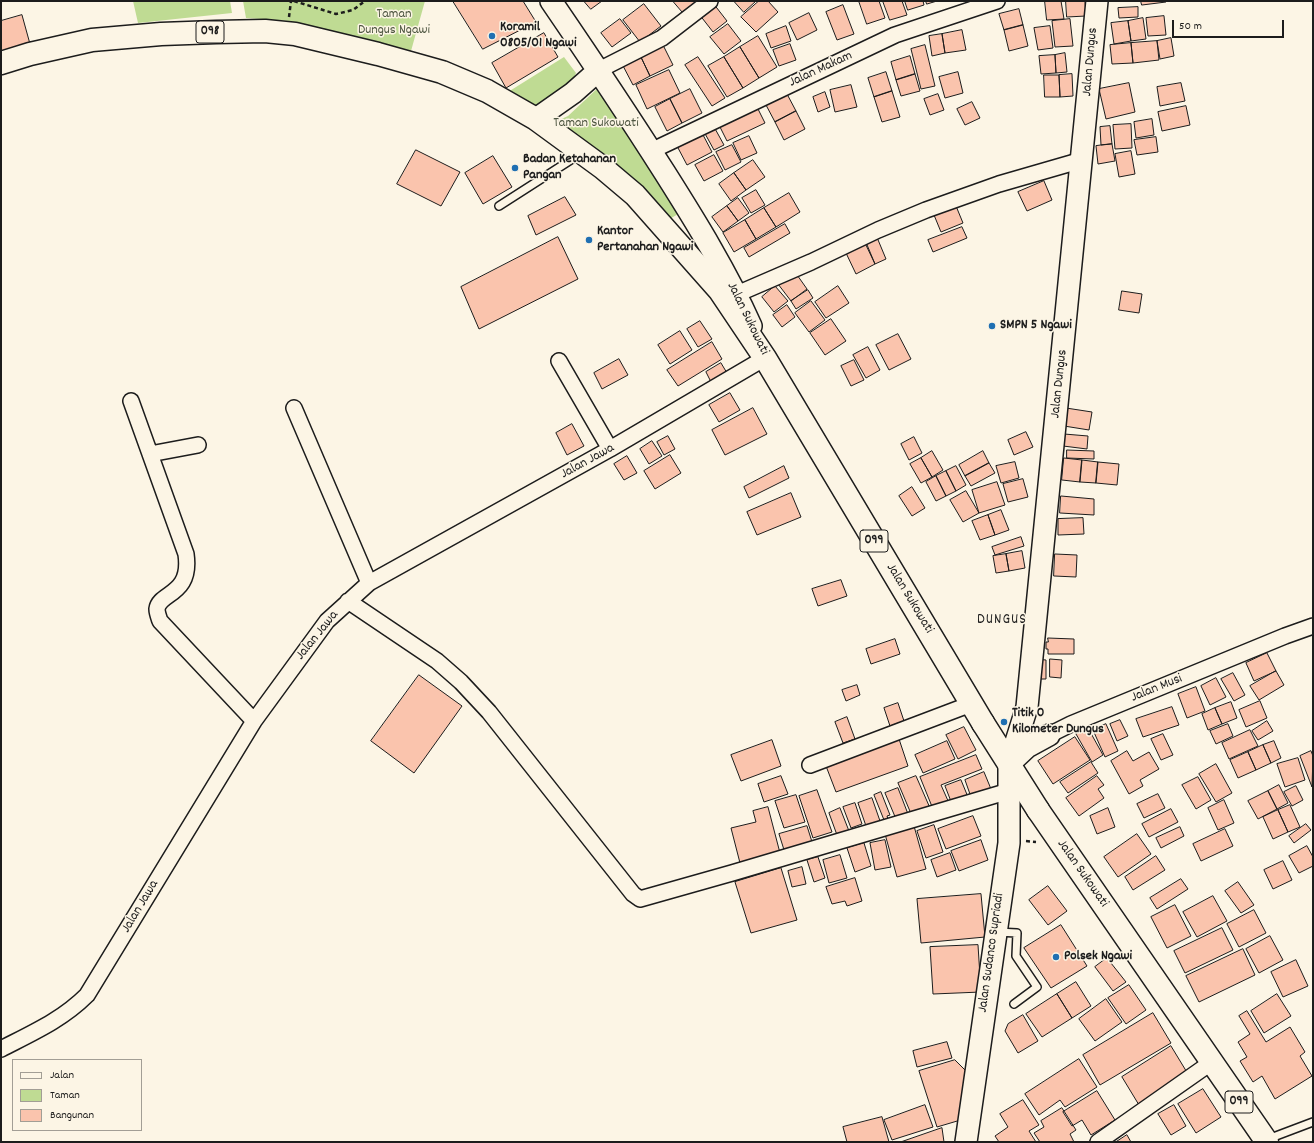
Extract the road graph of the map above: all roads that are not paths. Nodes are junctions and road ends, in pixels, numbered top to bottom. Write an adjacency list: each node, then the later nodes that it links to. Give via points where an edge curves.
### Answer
1 (551, 1): 6 (main road, Jalan Sukowati / 099)
2 (710, 1): 6 (street, via 662,38)
3 (997, 1): 8 (street, Jalan Makam, via 895,35)
4 (1097, 1): 10 (main road, Jalan Dungus)
5 (1, 64): 7 (main road, 098, via 30,54 92,40 265,31 294,34 442,72 487,91)
6 (599, 70): 7 (main road, via 573,93); 8 (main road, Jalan Sukowati / 099)
7 (536, 119): 9 (main road, 098)
8 (651, 150): 12 (main road, Jalan Sukowati / 099)
9 (583, 152): 11 (lane); 13 (main road, 098, via 635,195 720,291)
10 (1082, 160): 12 (street, via 999,184 926,210); 27 (main road, Jalan Dungus, via 1027,707)
11 (499, 206)
12 (736, 294): 13 (main road, Jalan Sukowati / 099)
13 (765, 358): 18 (street, Jalan Jawa); 23 (main road, Jalan Sukowati / 099)
14 (559, 361): 18 (street)
15 (131, 401): 19 (street)
16 (294, 408): 20 (street)
17 (198, 444): 19 (street)
18 (610, 449): 20 (street, Jalan Jawa)
19 (150, 454): 24 (street, via 186,554 188,568 180,586 158,604 160,621)
20 (368, 583): 21 (street, Jalan Jawa)
21 (348, 601): 24 (street, Jalan Jawa, via 327,621); 28 (street, via 437,661 461,682 489,712 633,894 640,899)
22 (1313, 626): 25 (street, Jalan Musi)
23 (971, 704): 26 (street); 27 (main road, Jalan Sukowati / 099)
24 (254, 721): 31 (street, Jalan Jawa, via 87,995 55,1021)
25 (1049, 735): 27 (main road, Jalan Musi, via 1027,747)
26 (810, 765)
27 (1010, 767): 28 (main road, Jalan Sudanco Supriadi); 32 (main road, Jalan Sukowati / 099)
28 (1009, 791): 29 (main road, Jalan Sudanco Supriadi, via 1009,843)
29 (995, 932): 30 (lane, via 1017,933 1016,956 1037,987); 35 (main road, Jalan Sudanco Supriadi)
30 (1014, 1004)
31 (1, 1049)
32 (1212, 1062): 34 (main road, Jalan Sukowati / 099); 36 (street)
33 (1313, 1122): 34 (lane)
34 (1266, 1141)
35 (966, 1142)
36 (1098, 1142)

